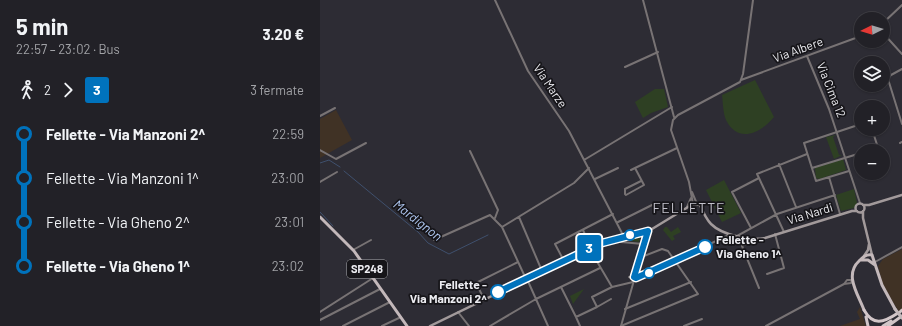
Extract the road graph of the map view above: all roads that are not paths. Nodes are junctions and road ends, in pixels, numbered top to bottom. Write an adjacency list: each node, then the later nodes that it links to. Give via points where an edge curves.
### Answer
1 (496, 0): 29 (street, Via Marze, via 528,70 570,131)
2 (643, 0): 8 (street)
3 (753, 0): 13 (street)
4 (902, 5): 5 (street)
5 (890, 16)
6 (854, 39): 10 (street, Via Albere)
7 (890, 41): 9 (street)
8 (658, 52): 11 (street); 15 (street)
9 (902, 54)
10 (808, 56): 13 (street, Via Albere); 21 (street, Via Cima 12)
11 (625, 67)
12 (902, 69): 19 (street, via 888,79)
13 (741, 80): 16 (street)
14 (335, 108): 17 (street)
15 (673, 109): 16 (street); 18 (street); 29 (street, via 653,118)
16 (678, 114): 18 (street)
17 (320, 116)
18 (674, 118): 23 (street, via 671,129)
19 (902, 124)
20 (854, 126): 21 (street)
21 (837, 132): 26 (street, via 804,143); 28 (street, Via Cima 12)
22 (366, 143): 24 (street, via 336,159)
23 (678, 148): 33 (street); 43 (street)
24 (320, 150)
25 (470, 151): 60 (street, via 498,210)
26 (807, 154): 30 (street); 34 (street)
27 (854, 155): 28 (street)
28 (845, 158): 34 (street); 36 (street, Via Cima 12)
29 (584, 160): 31 (street, Via Marze)
30 (779, 164): 39 (street, via 758,174); 51 (street)
31 (589, 168): 40 (street, Via Marze); 59 (street, via 574,183)
32 (618, 168): 40 (street)
33 (635, 168): 35 (street); 41 (street)
34 (812, 168): 38 (street, via 816,181)
35 (632, 170)
36 (849, 171): 38 (street); 48 (street, Via Cima 12)
37 (337, 172): 42 (street)
38 (829, 177): 45 (street)
39 (759, 178): 56 (street); 64 (street, via 732,192)
40 (595, 179): 55 (street, Via Marze)
41 (641, 181): 41 (street, via 625,189 625,194 643,187)
42 (320, 182)
43 (691, 191): 44 (street); 47 (street)
44 (692, 195): 47 (street); 52 (street)
45 (835, 195): 51 (street); 57 (street)
46 (902, 195): 50 (main road)
47 (695, 204): 52 (main road); 68 (main road, via 712,225)
48 (860, 204): 50 (main road); 53 (main road); 54 (main road)
49 (652, 205): 62 (street)
50 (869, 205): 54 (main road)
51 (796, 207): 56 (street)
52 (687, 208): 66 (main road)
53 (857, 210): 54 (main road); 57 (main road, Via Nardi); 61 (main road)
54 (864, 210): 61 (main road)
55 (613, 214): 62 (street, Via Marze); 65 (street)
56 (777, 214): 64 (street); 67 (street)
57 (840, 214): 67 (main road, Via Nardi)
58 (320, 217): 80 (main road, SP248)
59 (518, 217): 63 (street); 92 (street)
60 (495, 218): 63 (street); 75 (street, via 490,215)
61 (863, 218): 76 (main road)
62 (618, 222): 71 (street, Via Marze)
63 (502, 227): 88 (street)
64 (751, 228): 70 (street)
65 (583, 230): 79 (street); 86 (street, via 555,244)
66 (648, 231): 71 (main road); 77 (street)
67 (784, 232): 69 (main road, Via Nardi)
68 (730, 234): 70 (main road); 87 (street)
69 (775, 234): 73 (main road, Via Nardi); 93 (street, via 784,268)
70 (737, 236): 73 (main road)
71 (624, 237): 72 (main road)
72 (619, 238): 77 (street, via 621,242); 79 (main road)
73 (751, 239): 104 (street, via 742,246)
74 (371, 240): 80 (street)
75 (434, 240)
76 (869, 241): 82 (main road); 83 (main road)
77 (643, 244): 84 (street)
78 (902, 247): 89 (street)
79 (591, 248): 86 (main road)
80 (353, 250): 95 (main road, SP248)
81 (592, 253): 91 (street)
82 (872, 255): 83 (main road); 85 (main road); 89 (main road)
83 (864, 256): 85 (main road)
84 (639, 258): 87 (street, via 664,249); 96 (street)
85 (860, 260): 90 (main road, via 868,260); 98 (main road, via 852,270)
86 (564, 261): 92 (main road)
87 (676, 261): 96 (street); 100 (street)
88 (518, 262): 97 (street); 105 (street, via 476,283)
89 (874, 262): 90 (main road)
90 (876, 266): 117 (main road, bridge, via 884,290)
91 (600, 268): 101 (street); 103 (street)
92 (542, 271): 97 (main road)
93 (767, 274)
94 (629, 277): 96 (street)
95 (374, 278): 102 (main road, SP248); 112 (street)
96 (634, 278): 99 (street)
97 (527, 279): 105 (main road); 107 (street)
98 (852, 280): 111 (main road); 130 (street, via 851,283 844,284)
99 (633, 282): 103 (street); 110 (street)
100 (691, 282): 110 (street); 128 (street, via 698,294)
101 (561, 286): 107 (street); 116 (street)
102 (381, 288): 108 (main road, SP248); 119 (street)
103 (612, 288): 109 (street, via 592,297)
104 (759, 288)
105 (484, 299): 113 (main road)
106 (611, 299): 109 (street)
107 (535, 300): 125 (street); 126 (street)
108 (391, 302): 115 (main road, SP248); 120 (street)
109 (597, 307): 116 (street)
110 (625, 309): 128 (street)
111 (864, 310): 114 (highway, via 869,319 878,323 885,322); 131 (highway)
112 (320, 312)
113 (458, 312): 123 (main road); 124 (street)
114 (900, 312): 132 (highway)
115 (402, 316): 121 (street); 122 (main road, SP248)
116 (576, 317): 127 (street)
117 (902, 317): 133 (highway); 134 (highway)
118 (702, 319): 129 (street)
119 (320, 320)
120 (343, 326)
121 (382, 326)
122 (407, 326)
123 (430, 326)
124 (469, 326)
125 (490, 326)
126 (548, 326)
127 (580, 326)
128 (621, 326)
129 (684, 326)
130 (766, 326)
131 (868, 326)
132 (883, 326)
133 (888, 326)
134 (891, 326)

